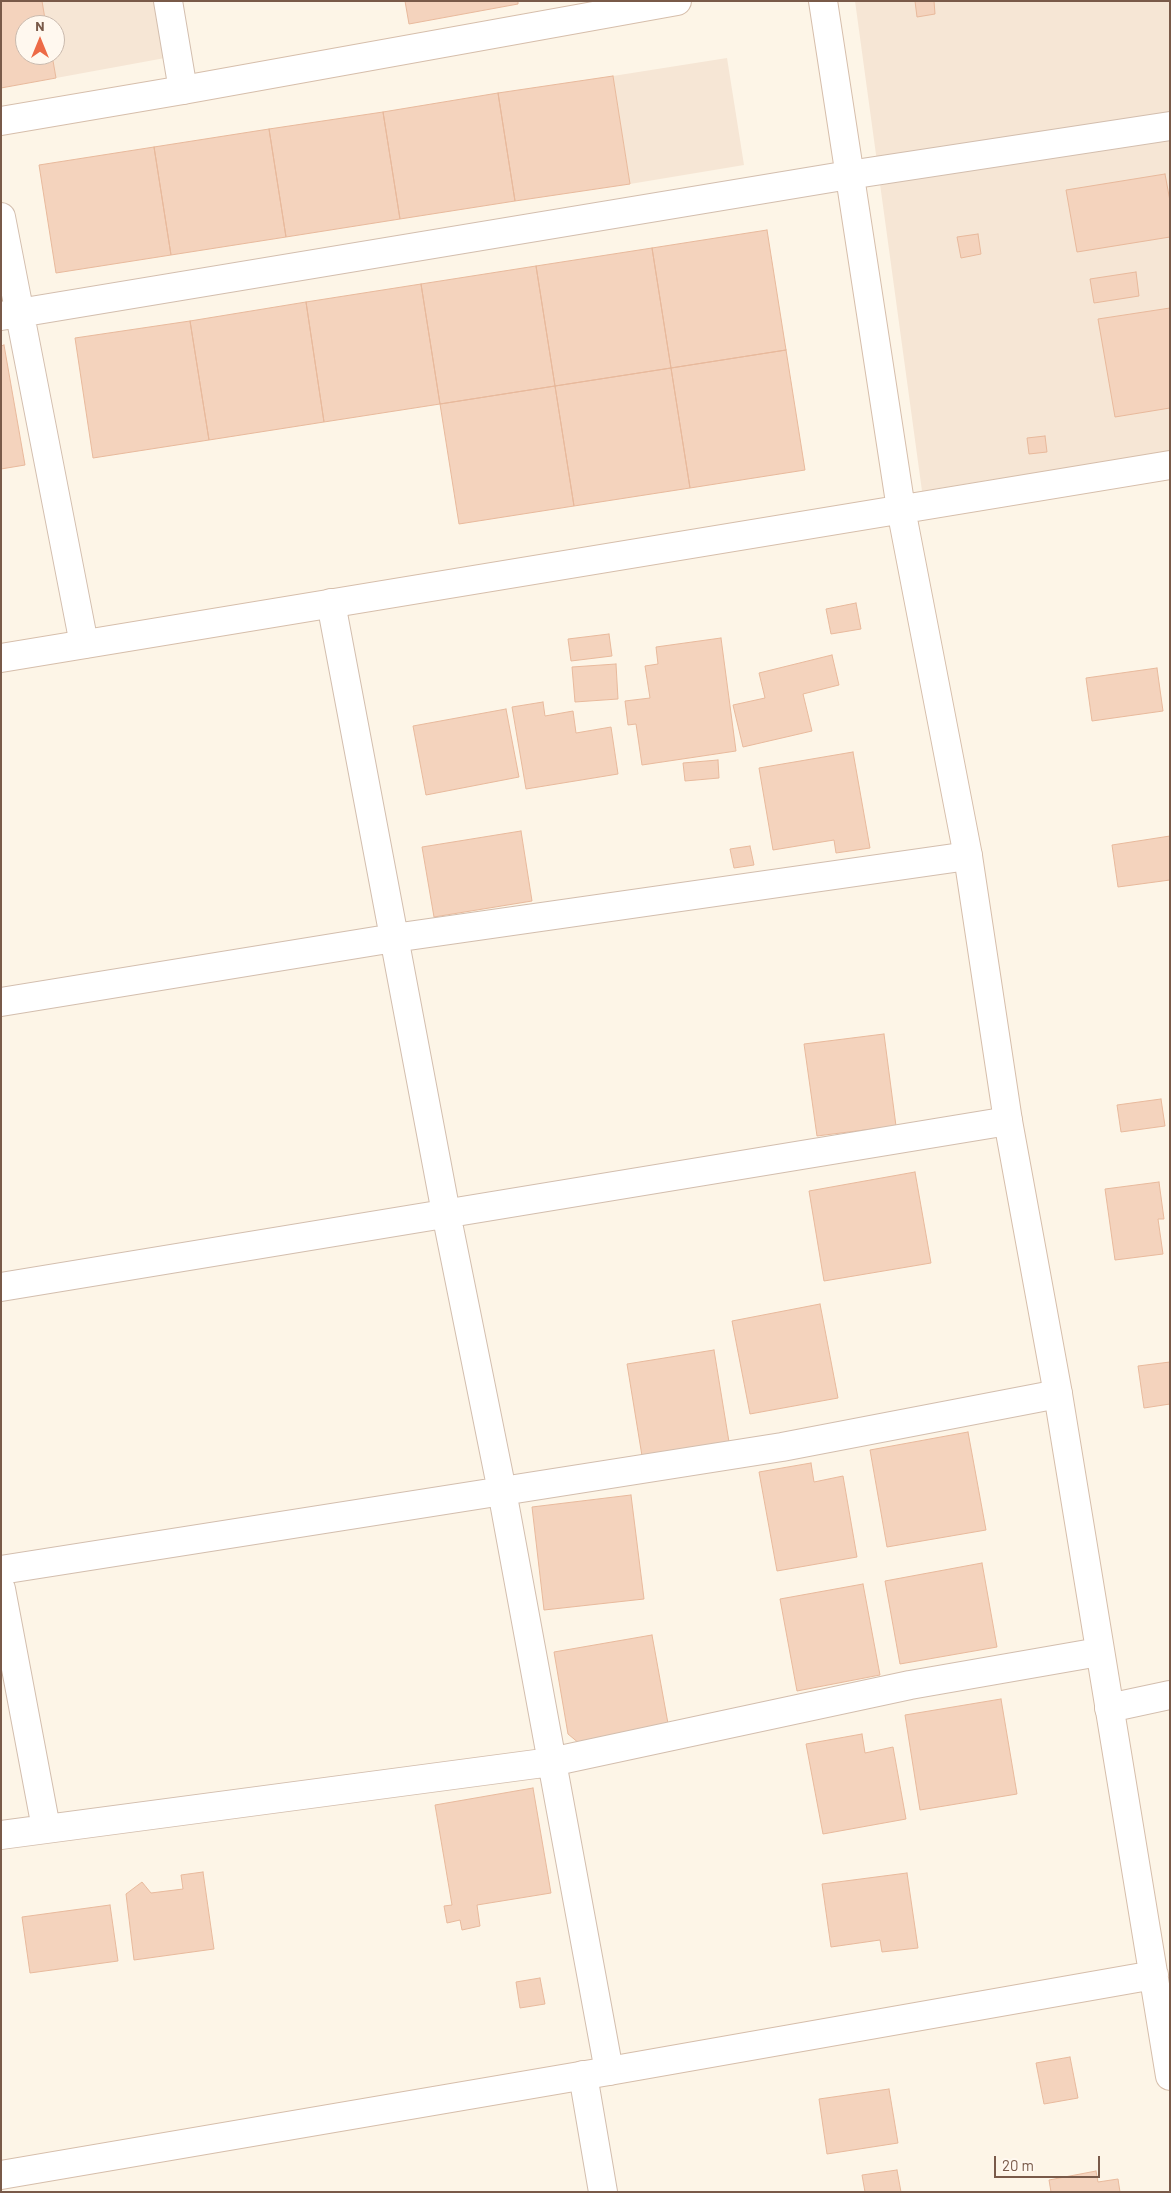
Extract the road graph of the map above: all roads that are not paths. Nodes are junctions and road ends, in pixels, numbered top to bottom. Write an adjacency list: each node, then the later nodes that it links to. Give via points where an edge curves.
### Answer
1 (168, 1): 4 (street)
2 (677, 1): 4 (street)
3 (823, 1): 7 (street)
4 (183, 90): 5 (street)
5 (1, 121)
6 (1170, 126): 7 (street)
7 (850, 175): 9 (street); 11 (street)
8 (1, 217): 9 (street)
9 (11, 314): 13 (street)
10 (1170, 465): 11 (street)
11 (901, 509): 12 (street); 15 (street)
12 (331, 603): 13 (street); 16 (street)
13 (84, 644): 14 (street)
14 (1, 658)
15 (968, 856): 16 (street); 18 (street)
16 (394, 938): 17 (street); 19 (street)
17 (1, 1002)
18 (1008, 1121): 19 (street); 21 (street)
19 (446, 1214): 20 (street); 22 (street)
20 (1, 1287)
21 (1058, 1394): 22 (street, via 782,1446); 25 (street)
22 (502, 1491): 23 (street); 29 (street)
23 (1, 1570)
24 (1, 1589): 26 (street)
25 (1099, 1652): 28 (street); 29 (street, via 910,1685)
26 (9, 1683): 30 (street)
27 (1170, 1695): 28 (street)
28 (1109, 1708): 32 (street)
29 (551, 1762): 30 (street); 33 (street)
30 (46, 1828): 31 (street)
31 (1, 1835)
32 (1154, 1975): 33 (street); 34 (street)
33 (596, 2073): 35 (street); 36 (street)
34 (1170, 2076)
35 (1, 2175)
36 (604, 2192)

